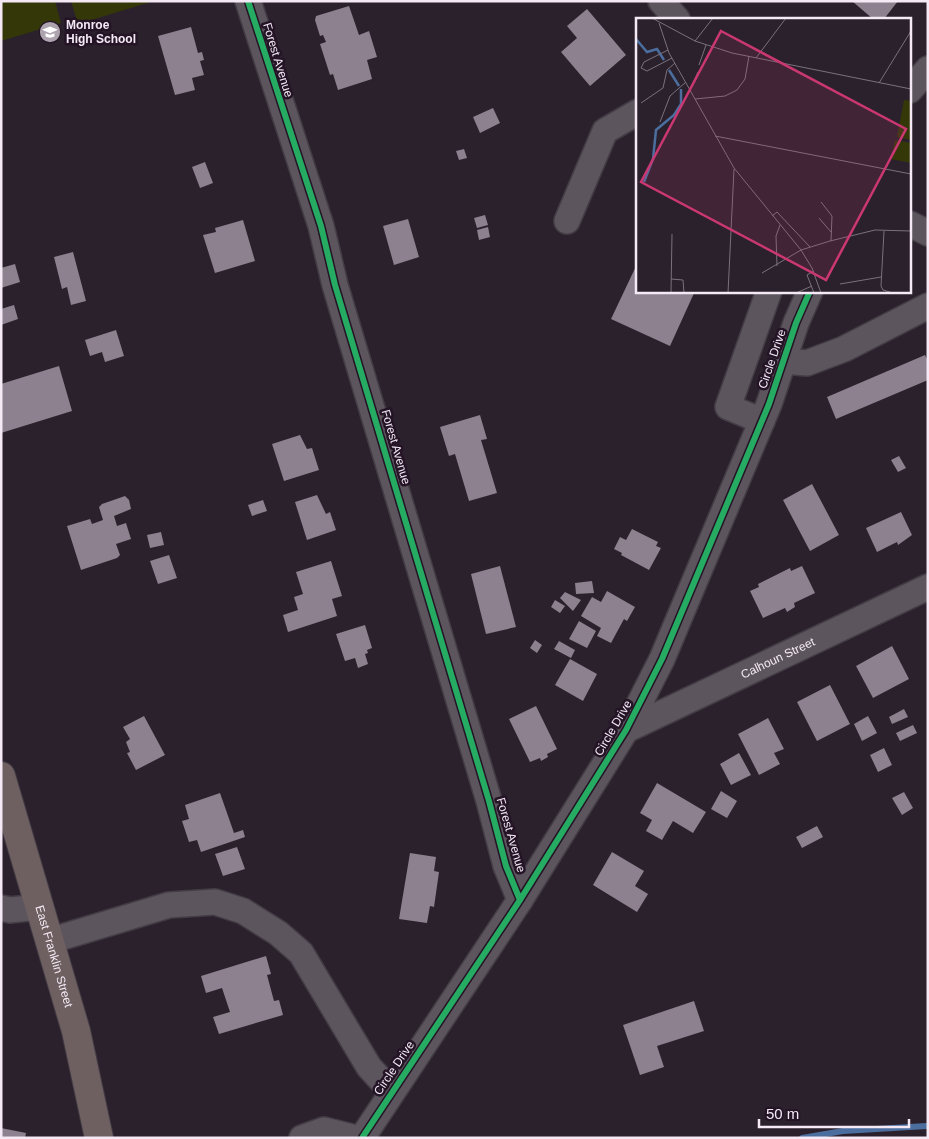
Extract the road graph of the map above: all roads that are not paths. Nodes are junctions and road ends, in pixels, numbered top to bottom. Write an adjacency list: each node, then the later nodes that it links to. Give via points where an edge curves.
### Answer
1 (248, 1): 16 (street, Forest Avenue, via 321,226 335,285 506,866)
2 (661, 1): 3 (street)
3 (675, 18)
4 (636, 113): 5 (street, via 605,131)
5 (567, 222)
6 (912, 225): 7 (street)
7 (928, 233)
8 (770, 292): 12 (street, via 728,407)
9 (810, 292): 11 (street, Circle Drive)
10 (928, 306): 11 (street, via 835,353 807,363)
11 (783, 361): 12 (street, Circle Drive)
12 (762, 420): 14 (street, Circle Drive, via 662,659)
13 (928, 587): 14 (street, Calhoun Street)
14 (626, 730): 16 (street, Circle Drive)
15 (1, 776): 17 (main road, East Franklin Street)
16 (520, 900): 20 (street, Circle Drive)
17 (39, 907): 18 (street); 19 (main road, East Franklin Street)
18 (1, 908)
19 (49, 941): 20 (street, via 168,905 215,902 243,911 278,933 301,953 369,1067); 21 (main road, East Franklin Street, via 76,1031)
20 (392, 1092): 24 (street, Circle Drive)
21 (99, 1138)
22 (302, 1138): 23 (street, via 324,1130)
23 (356, 1138)
24 (362, 1138)

